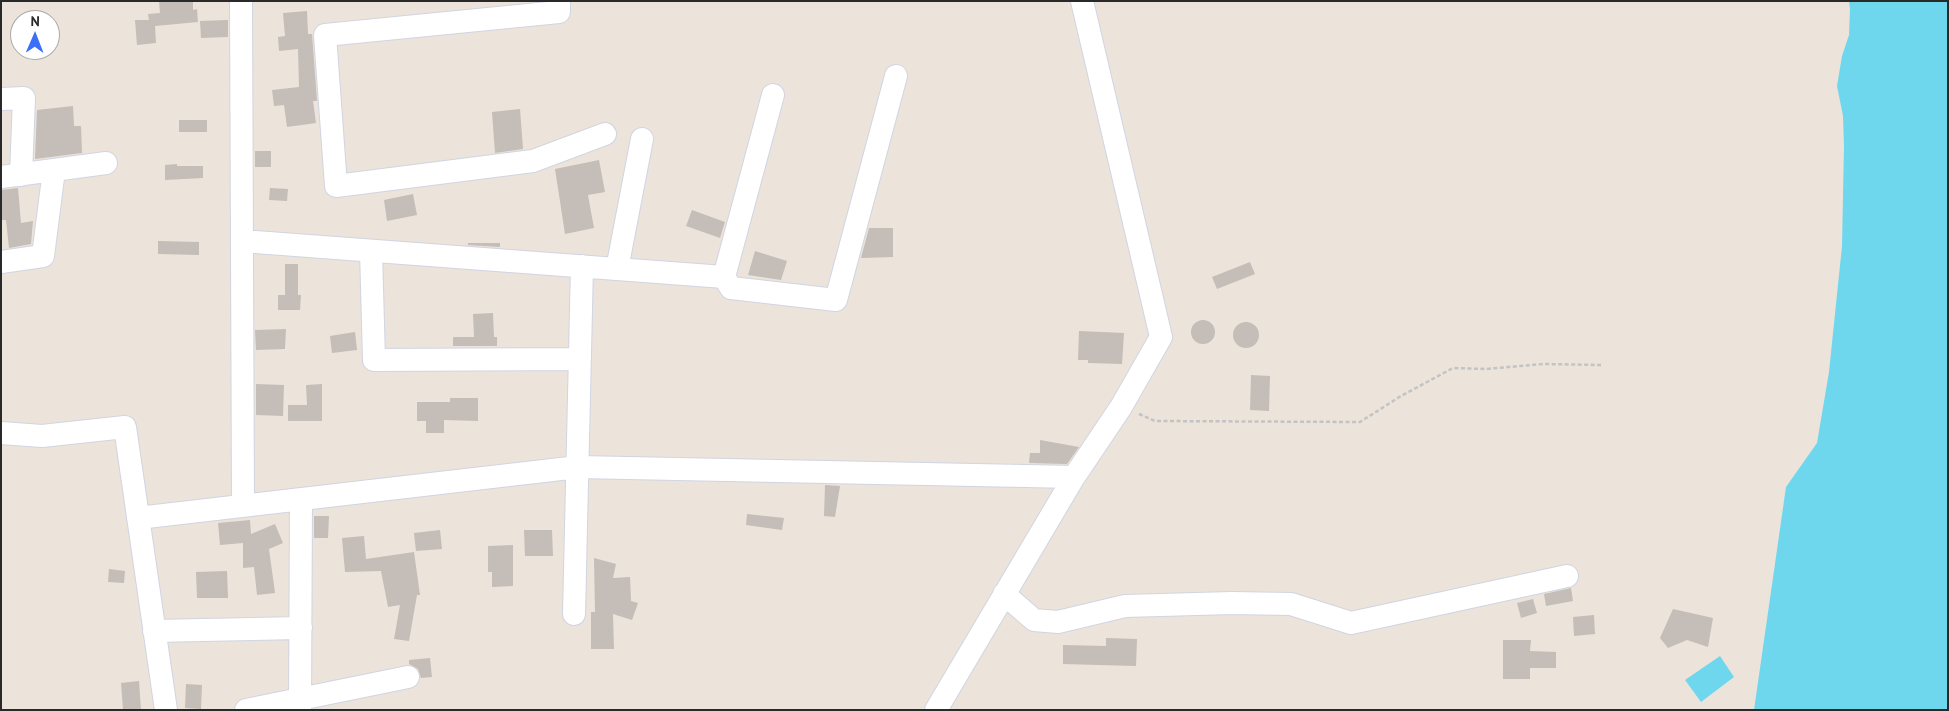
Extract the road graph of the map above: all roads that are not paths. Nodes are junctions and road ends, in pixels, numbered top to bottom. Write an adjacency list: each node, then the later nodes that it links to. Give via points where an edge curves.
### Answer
1 (241, 1): 12 (street)
2 (558, 1): 7 (street, via 559,12 325,35 336,186 533,161)
3 (1082, 1): 21 (street, via 1161,337 1121,407)
4 (896, 76): 17 (street, via 836,300 731,288)
5 (773, 95): 17 (street)
6 (1, 99): 11 (street, via 24,98)
7 (605, 134)
8 (642, 139): 16 (street)
9 (106, 163): 10 (street)
10 (54, 170): 11 (street); 14 (street, via 43,256)
11 (11, 176)
12 (242, 241): 13 (street); 23 (street)
13 (371, 251): 15 (street); 18 (street, via 374,360)
14 (1, 262)
15 (582, 266): 16 (street); 18 (street)
16 (617, 269): 17 (street)
17 (724, 277)
18 (580, 359): 20 (street)
19 (1, 433): 24 (street, via 42,436 125,427)
20 (578, 467): 21 (street); 22 (street); 27 (street)
21 (1074, 477): 26 (street)
22 (301, 499): 23 (street); 28 (street)
23 (243, 506): 24 (street)
24 (138, 518): 29 (street)
25 (1567, 576): 26 (street, via 1350,623 1291,604 1232,602 1124,606 1058,622 1034,620)
26 (1004, 594): 34 (street)
27 (574, 614)
28 (300, 628): 29 (street); 31 (street)
29 (154, 631): 32 (street)
30 (408, 677): 31 (street)
31 (300, 704): 33 (street)
32 (166, 710)
33 (246, 710)
34 (936, 710)

